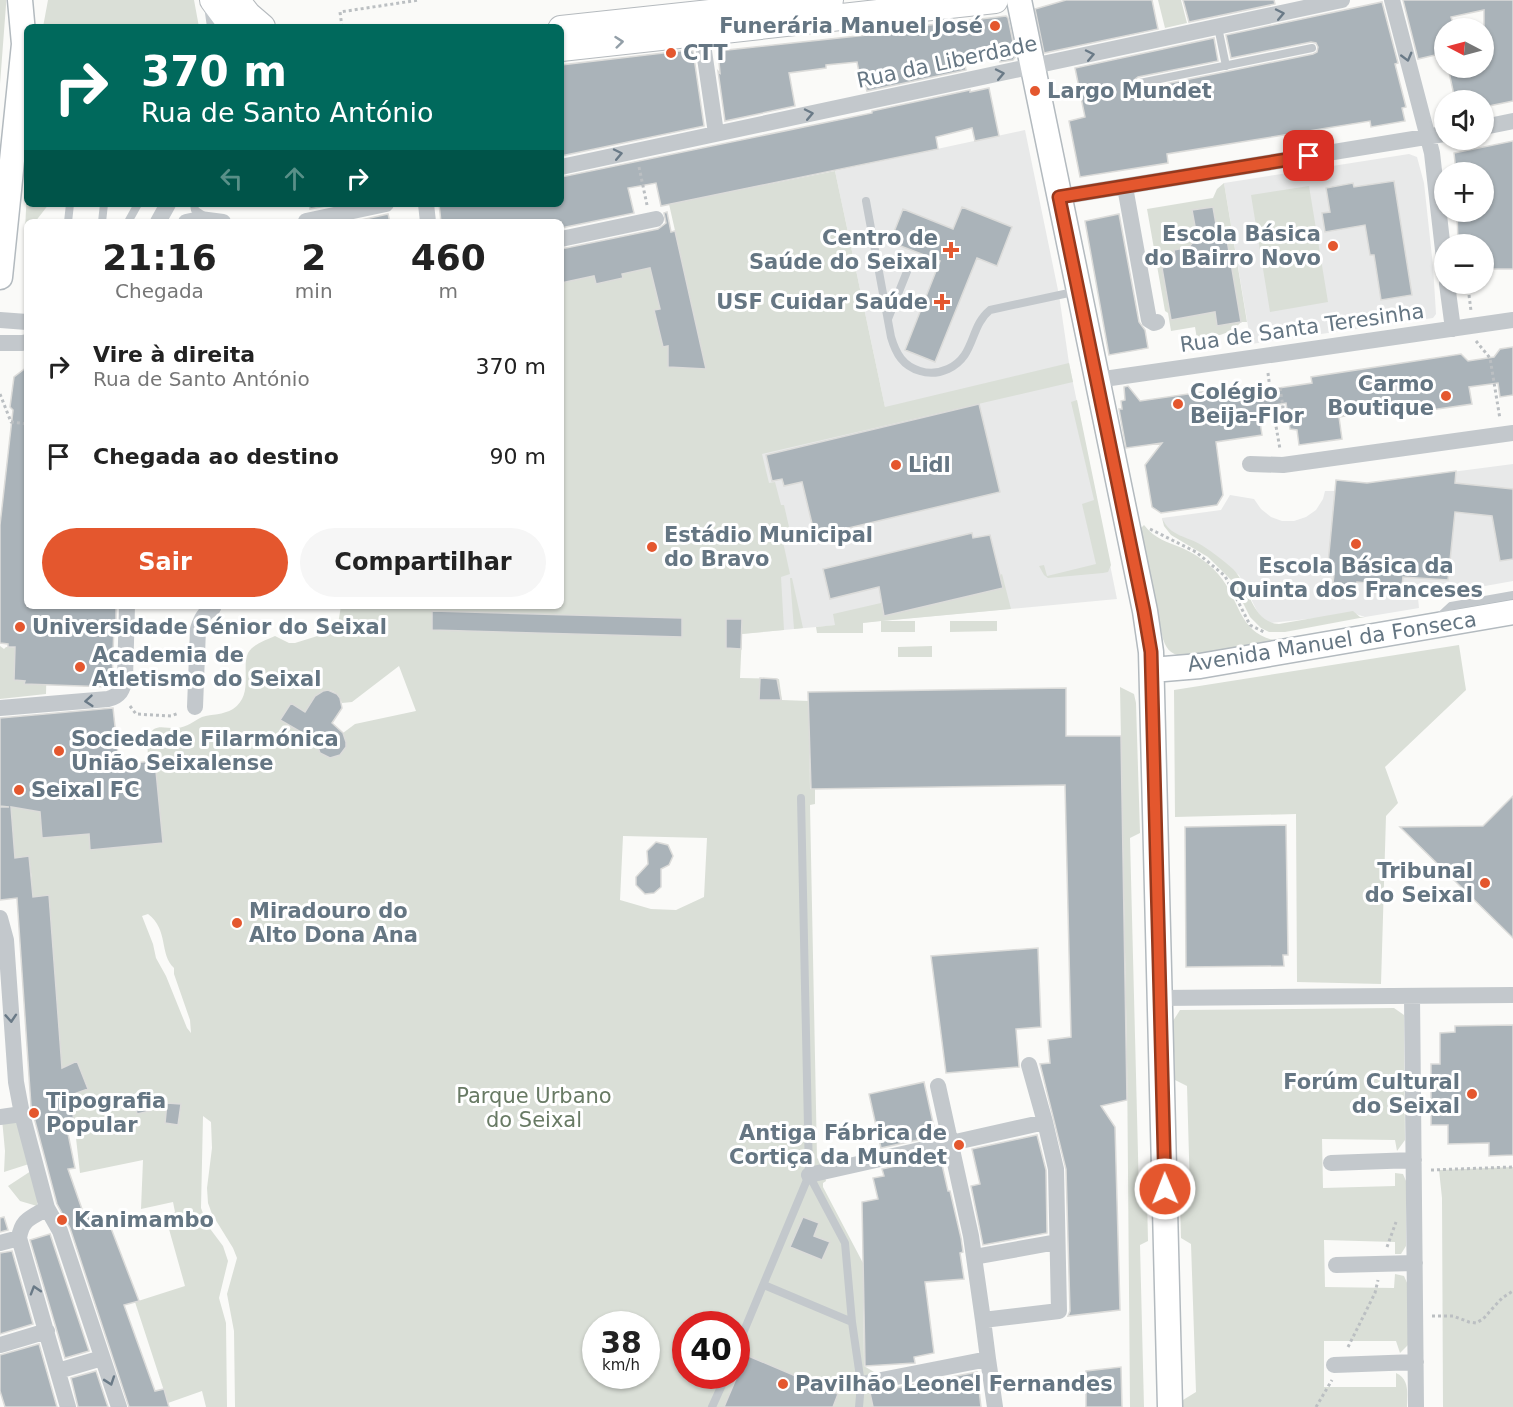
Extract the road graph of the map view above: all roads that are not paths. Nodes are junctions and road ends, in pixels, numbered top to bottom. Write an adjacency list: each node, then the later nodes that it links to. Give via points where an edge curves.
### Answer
1 (20, 0): 11 (street)
2 (36, 0): 12 (street)
3 (207, 0): 13 (lane)
4 (213, 0): 14 (main road)
5 (236, 0): 15 (main road)
6 (830, 0): 16 (main road)
7 (994, 0): 16 (main road)
8 (1019, 0): 23 (street)
9 (1342, 0): 17 (street, Rua da Liberdade, one-way to 9)
10 (1392, 0): 27 (street, one-way to 27)
11 (24, 24)
12 (29, 24)
13 (211, 24)
14 (231, 24)
15 (258, 24)
16 (700, 24): 18 (main road); 19 (main road, one-way to 16); 28 (street)
17 (1218, 27): 22 (lane); 23 (street, Rua da Liberdade, one-way to 17)
18 (564, 29)
19 (564, 47)
20 (1312, 48): 22 (lane)
21 (24, 53): 43 (street)
22 (1226, 66): 24 (lane)
23 (1033, 67): 28 (street, Rua da Liberdade, one-way to 23); 33 (street)
24 (1140, 83)
25 (1513, 121): 26 (street)
26 (1494, 125)
27 (1434, 129)
28 (716, 133): 31 (street, Rua da Liberdade, one-way to 28)
29 (1434, 135): 32 (street)
30 (1434, 144): 40 (street)
31 (564, 165)
32 (1125, 188): 33 (street); 50 (street, via 1149,320)
33 (1059, 197): 44 (street)
34 (866, 201): 47 (lane)
35 (194, 207): 37 (lane, via 203,216)
36 (372, 207): 38 (street)
37 (214, 219)
38 (315, 219)
39 (653, 219): 41 (street)
40 (1441, 234)
41 (564, 238)
42 (908, 269): 47 (lane)
43 (0, 277)
44 (1079, 291): 47 (lane, via 990,310 980,320 968,352 959,363 934,373 912,369 903,362 895,350); 54 (street)
45 (1448, 294): 51 (street)
46 (0, 320): 49 (street)
47 (888, 320)
48 (1513, 320): 51 (street, Rua de Santa Teresinha)
49 (24, 322)
50 (1157, 322)
51 (1453, 329): 54 (street, Rua de Santa Teresinha)
52 (0, 343): 53 (street)
53 (24, 343)
54 (1097, 380): 62 (street, via 1148,632)
55 (1513, 433): 56 (street, via 1282,465)
56 (1250, 464)
57 (1513, 595): 61 (lane, via 1451,606)
58 (127, 609): 64 (street, one-way to 64, via 124,687 120,694 108,699)
59 (211, 609): 63 (street, via 200,620 198,629)
60 (1513, 612): 61 (street, Avenida Manuel da Fonseca)
61 (1430, 626): 62 (street, Avenida Manuel da Fonseca, via 1200,666)
62 (1152, 670): 69 (street)
63 (195, 707)
64 (0, 708)
65 (801, 798): 78 (lane)
66 (0, 918): 72 (street, one-way to 72, via 6,940 16,1082)
67 (1513, 995): 68 (street)
68 (1412, 996): 69 (street); 77 (street)
69 (1160, 998): 104 (street)
70 (1029, 1065): 74 (street)
71 (938, 1086): 75 (street)
72 (22, 1114): 73 (street); 79 (street)
73 (0, 1116)
74 (1045, 1122): 75 (street); 81 (street, via 1056,1169)
75 (951, 1143): 78 (street); 83 (street)
76 (1331, 1163): 77 (street)
77 (1414, 1165): 84 (street)
78 (809, 1175): 86 (lane); 89 (lane, via 845,1243)
79 (47, 1208): 80 (street, via 26,1220); 92 (street, via 60,1231)
80 (19, 1238): 82 (street); 90 (street, one-way to 80)
81 (1057, 1242): 83 (street); 88 (street, via 1059,1311)
82 (0, 1243)
83 (974, 1257): 88 (street)
84 (1415, 1263): 85 (street); 94 (street)
85 (1336, 1265)
86 (764, 1285): 87 (lane); 89 (lane)
87 (750, 1318)
88 (983, 1320): 93 (street)
89 (852, 1322): 97 (lane)
90 (47, 1331): 91 (street); 96 (street)
91 (0, 1345)
92 (102, 1358): 96 (street); 100 (street, one-way to 100)
93 (988, 1359): 97 (street); 103 (street)
94 (1416, 1362): 95 (street); 105 (street)
95 (1337, 1365)
96 (58, 1371): 99 (street)
97 (861, 1384): 102 (lane)
98 (720, 1389): 101 (lane)
99 (68, 1407)
100 (119, 1407)
101 (712, 1407)
102 (859, 1407)
103 (995, 1407)
104 (1170, 1407)
105 (1416, 1407)

